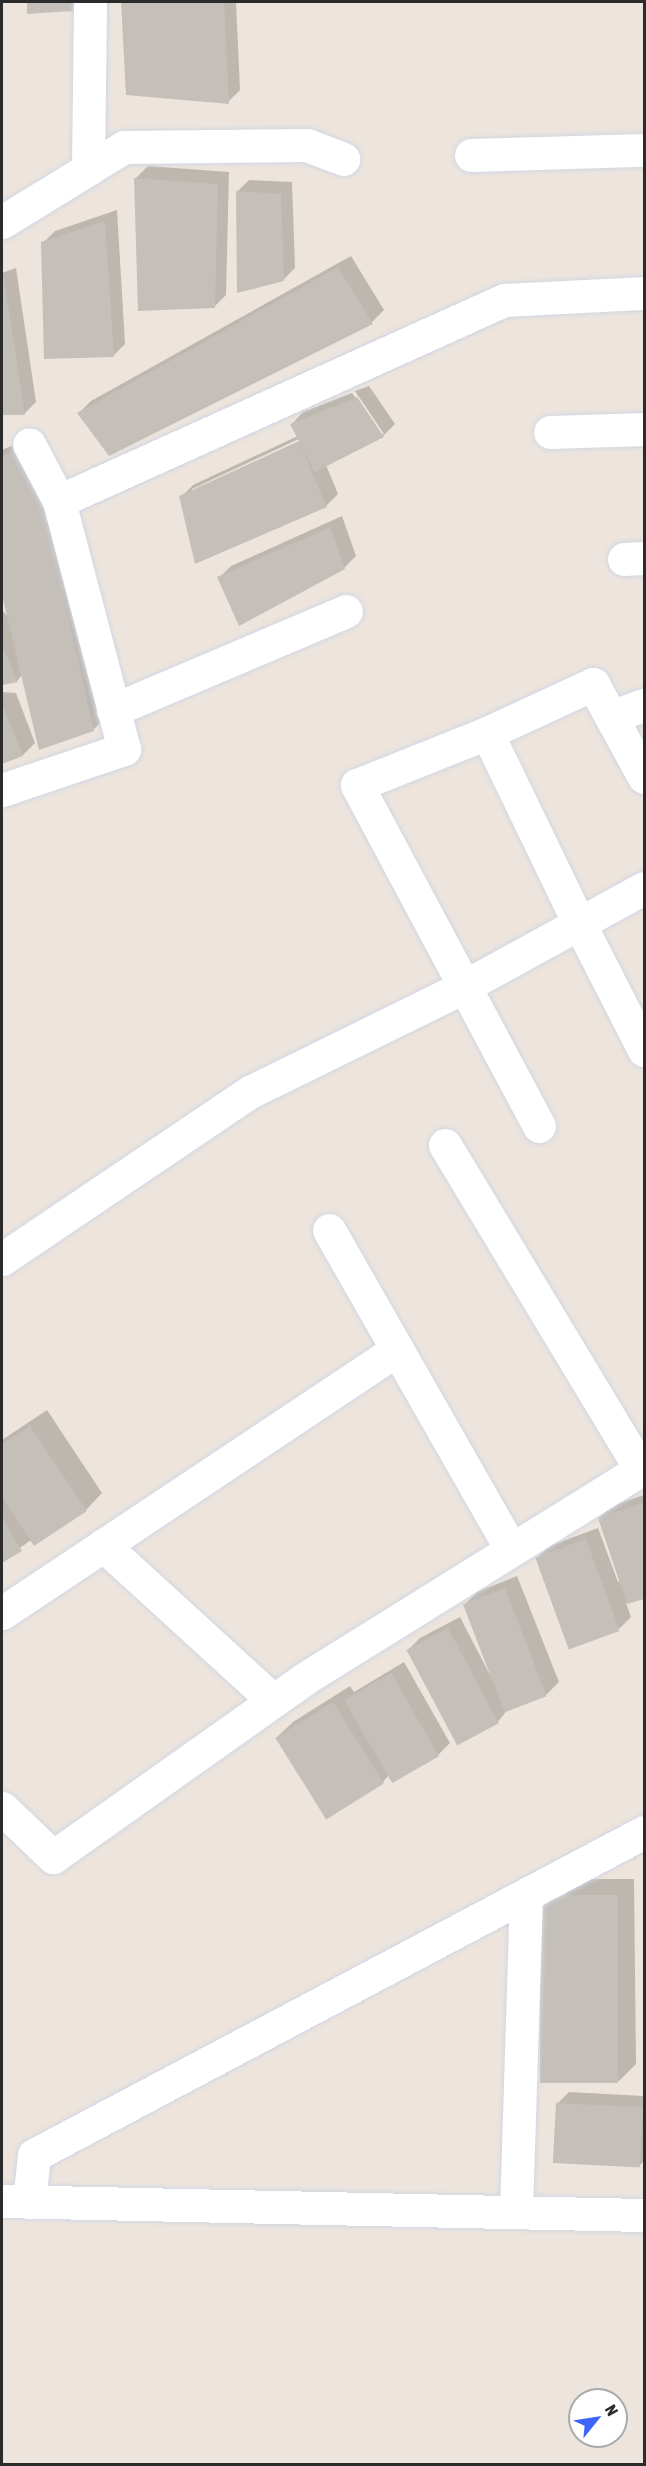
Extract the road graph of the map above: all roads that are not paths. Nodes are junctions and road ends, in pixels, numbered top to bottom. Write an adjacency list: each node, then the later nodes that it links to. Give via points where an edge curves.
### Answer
1 (90, 2): 5 (street)
2 (645, 150): 3 (street)
3 (471, 155)
4 (343, 159): 5 (street, via 307,145 124,147)
5 (88, 169): 6 (street)
6 (2, 222)
7 (645, 293): 11 (street, via 505,300)
8 (645, 429): 9 (street)
9 (550, 432)
10 (29, 444): 11 (street)
11 (59, 501): 14 (street)
12 (346, 611): 14 (street)
13 (645, 705): 15 (street)
14 (113, 710): 18 (street, via 124,749)
15 (613, 716): 16 (street, via 593,684); 17 (street)
16 (487, 733): 20 (street); 21 (street, via 357,785)
17 (645, 777)
18 (2, 790)
19 (645, 888): 20 (street)
20 (579, 923): 21 (street); 22 (street)
21 (463, 987): 23 (street); 26 (street, via 250,1092)
22 (645, 1050)
23 (539, 1126)
24 (445, 1144): 28 (street)
25 (329, 1230): 27 (street)
26 (2, 1259)
27 (397, 1350): 29 (street); 30 (street)
28 (642, 1467): 30 (street)
29 (103, 1545): 31 (street); 32 (street)
30 (511, 1549): 32 (street)
31 (2, 1613)
32 (273, 1700): 33 (street, via 53,1857)
33 (2, 1808)
34 (645, 1832): 35 (street)
35 (526, 1895): 36 (street, via 34,2155); 37 (street)
36 (15, 2202): 37 (street)
37 (516, 2212): 38 (street)
38 (645, 2215)

